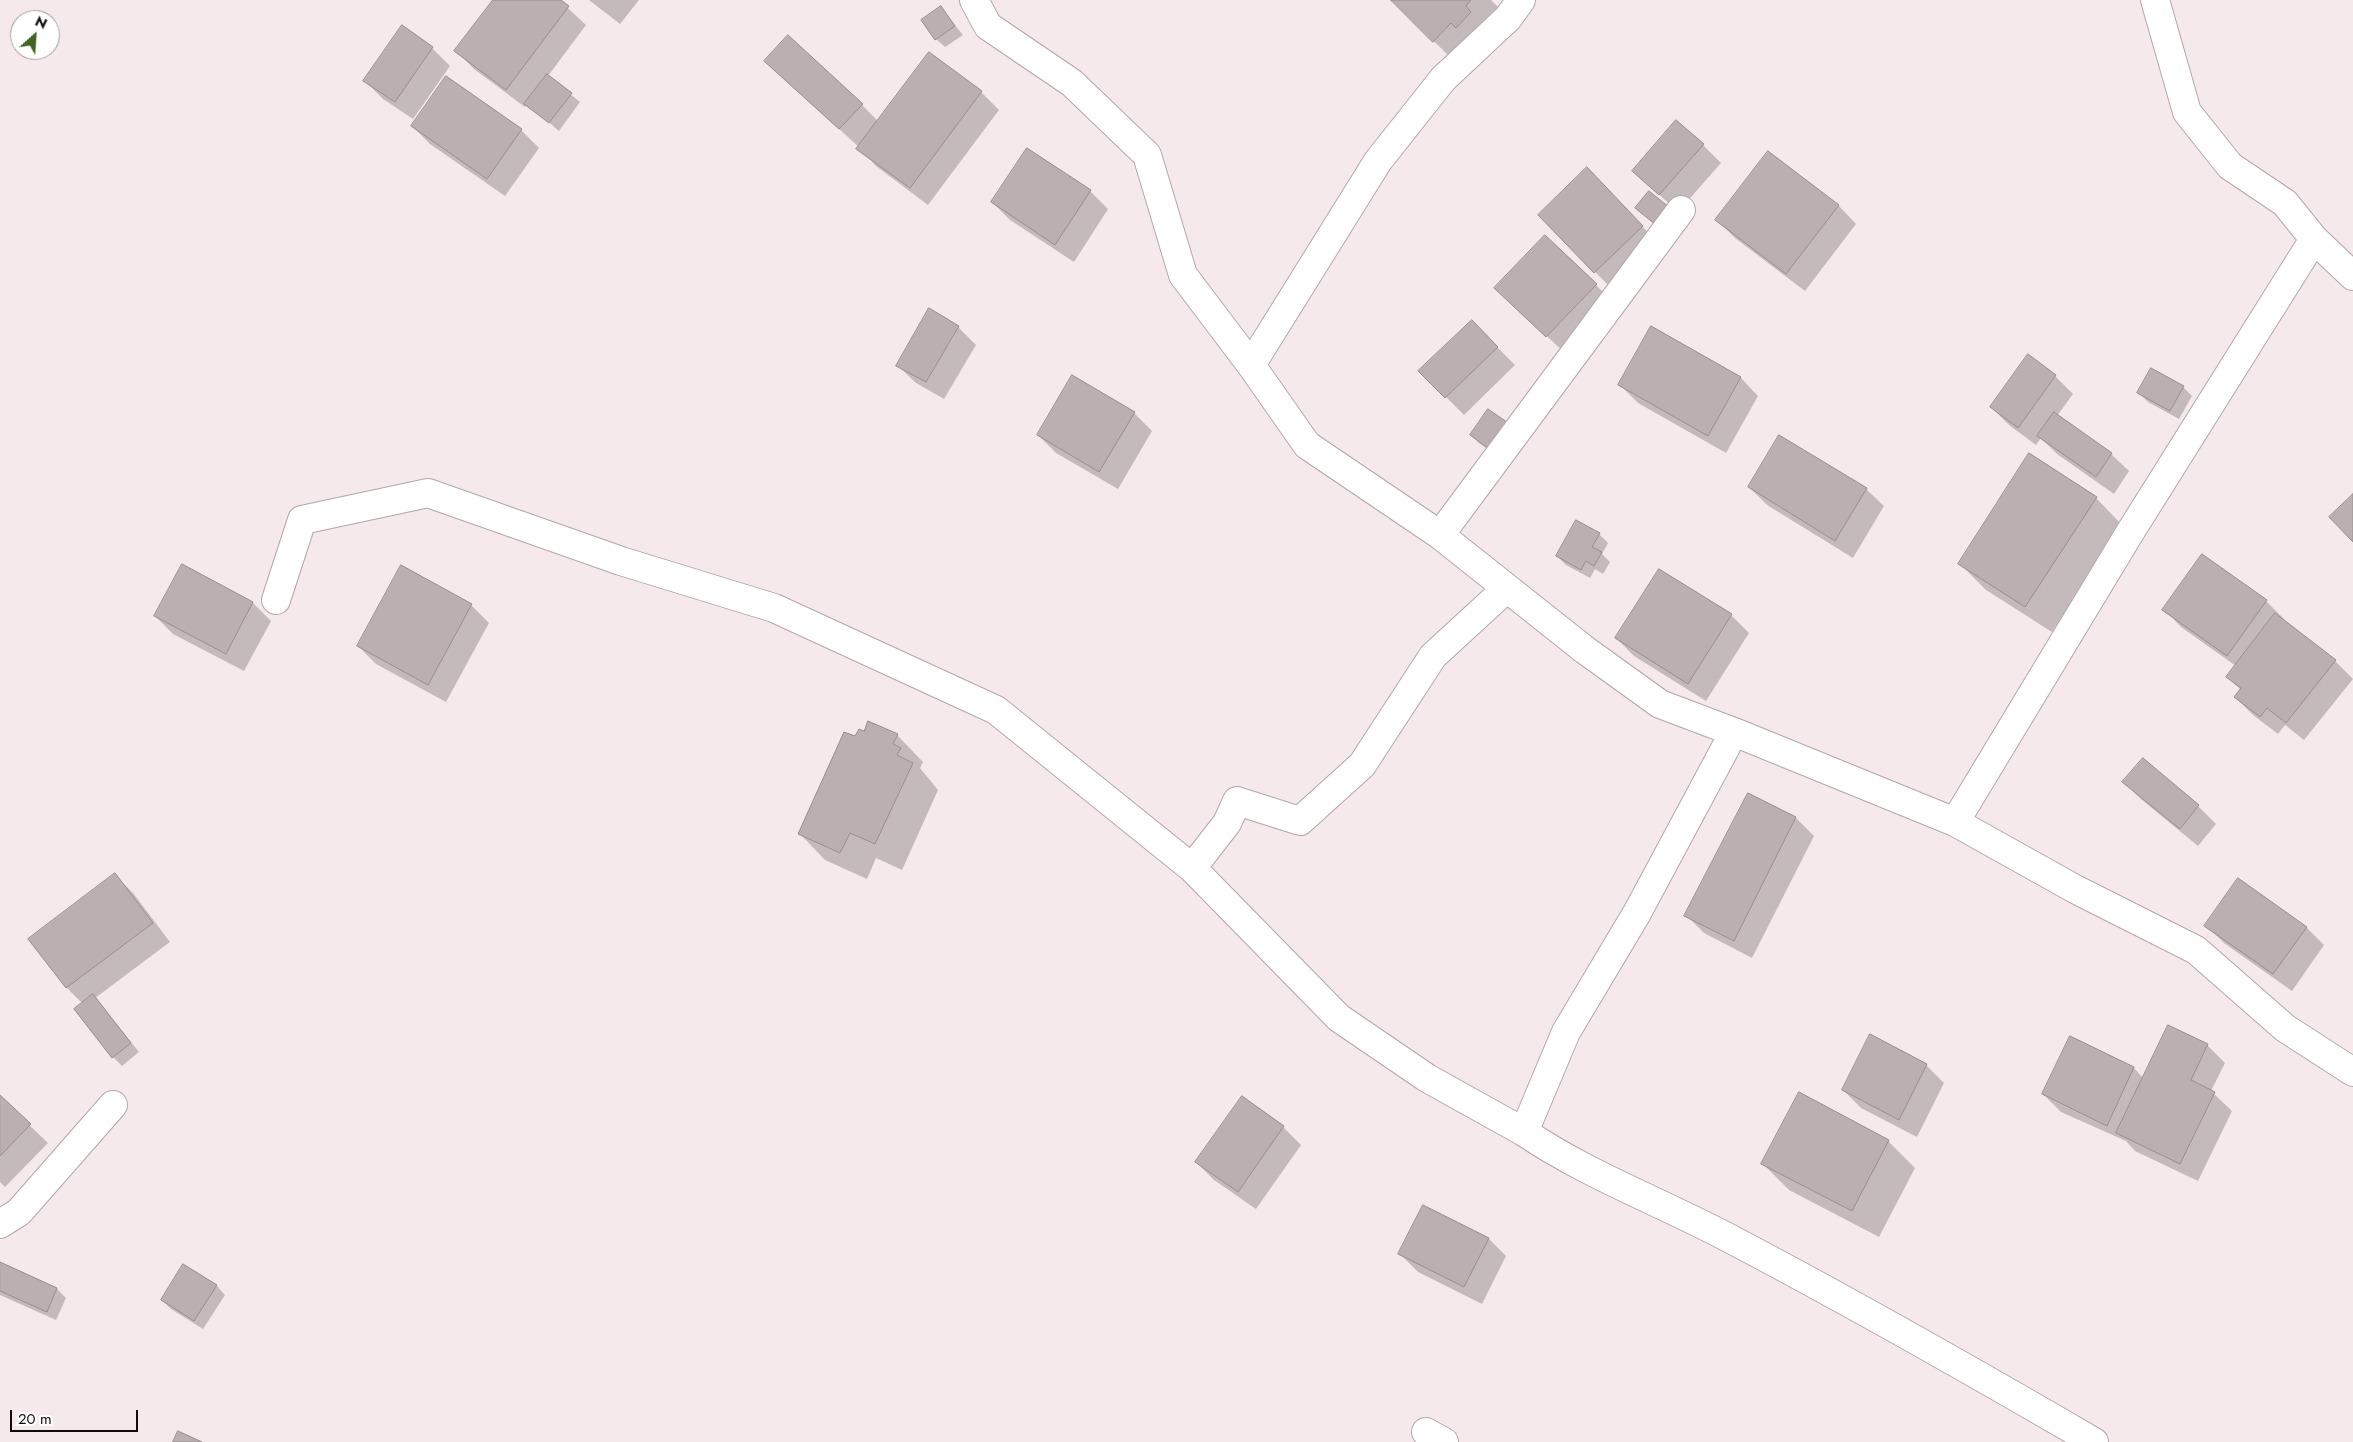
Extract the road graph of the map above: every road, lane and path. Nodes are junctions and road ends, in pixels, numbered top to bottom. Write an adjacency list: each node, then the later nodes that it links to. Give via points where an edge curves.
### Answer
1 (974, 0): 7 (street, via 988,26 1072,83 1147,155 1183,275)
2 (1521, 0): 7 (street, via 1508,18 1443,79 1378,161)
3 (2155, 0): 5 (street, via 2186,112 2230,166 2284,203)
4 (1681, 210): 8 (street)
5 (2314, 239): 6 (street); 12 (street, via 2129,534)
6 (2353, 276)
7 (1251, 365): 8 (street, via 1306,446)
8 (1440, 535): 9 (street)
9 (1506, 589): 11 (street, via 1660,704); 13 (street, via 1433,656 1362,765 1300,821 1237,801 1227,823)
10 (276, 600): 13 (street, via 302,520 428,493 621,561 774,608 996,710)
11 (1734, 732): 12 (street); 16 (street, via 1637,913 1566,1032)
12 (1955, 822): 14 (street, via 2075,889 2196,950 2285,1028)
13 (1192, 868): 16 (street, via 1339,1018 1427,1078)
14 (2353, 1072)
15 (114, 1105): 17 (street, via 19,1212)
16 (1524, 1132): 18 (street, via 1557,1154 1724,1236)
17 (0, 1224)
18 (2094, 1442)

